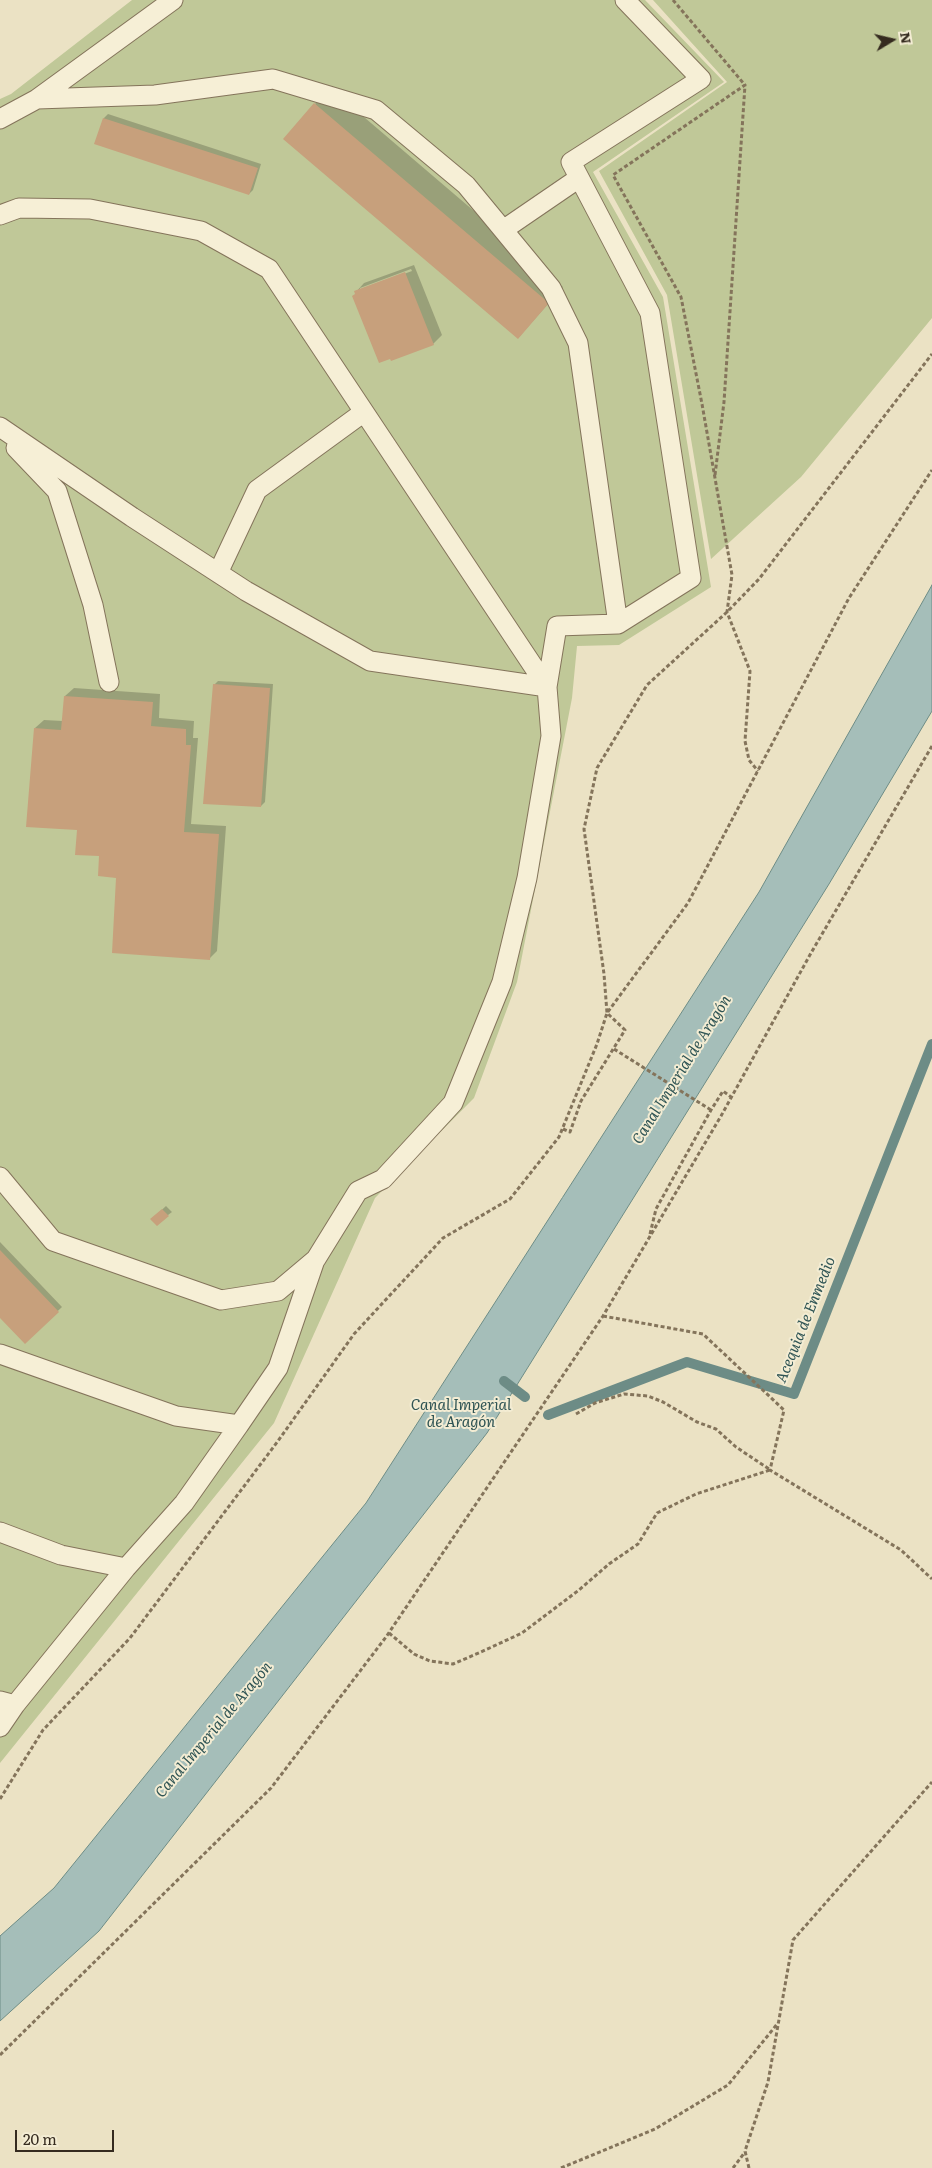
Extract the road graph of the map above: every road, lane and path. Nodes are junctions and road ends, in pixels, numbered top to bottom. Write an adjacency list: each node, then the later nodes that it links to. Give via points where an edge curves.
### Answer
1 (173, 0): 5 (lane)
2 (625, 0): 7 (lane, via 701,79 571,162)
3 (673, 0): 4 (path)
4 (745, 85): 14 (path, via 724,402); 14 (path, via 613,175 680,297)
5 (37, 99): 6 (lane); 9 (lane, via 155,95 273,79 376,110 466,185)
6 (0, 119)
7 (579, 178): 9 (lane); 17 (lane, via 650,313 691,578)
8 (0, 215): 11 (lane, via 19,208 90,209 200,231 269,269)
9 (503, 230): 17 (lane, via 551,288 578,343)
10 (932, 354): 16 (path, via 759,578)
11 (364, 412): 15 (lane, via 257,490); 19 (lane)
12 (0, 429): 15 (lane); 18 (lane, via 57,491 93,605)
13 (932, 470): 21 (path, via 848,598)
14 (715, 478): 16 (path, via 732,575)
15 (218, 573): 19 (lane, via 370,661)
16 (727, 612): 21 (path, via 750,671 745,741 749,760); 22 (path, via 647,685 597,768 584,829)
17 (618, 624): 19 (lane, via 557,626)
18 (109, 682)
19 (547, 687): 29 (lane, via 551,736 527,878 502,982 474,1052 453,1103 383,1179 358,1191)
20 (932, 746): 24 (path, via 811,953)
21 (758, 771): 22 (path, via 688,903)
22 (607, 1013): 23 (path, via 624,1030); 26 (path)
23 (614, 1049): 25 (path); 26 (path, via 581,1100 570,1132)
24 (732, 1097): 25 (path, via 723,1091); 28 (path)
25 (711, 1110): 28 (path, via 656,1209)
26 (563, 1129): 42 (path, via 510,1199 442,1238 354,1334 130,1638 43,1730)
27 (0, 1176): 29 (lane, via 53,1241 221,1300 278,1291)
28 (649, 1238): 30 (path)
29 (316, 1259): 33 (lane, via 278,1368)
30 (604, 1316): 34 (path, via 703,1334 784,1410); 38 (path)
31 (0, 1354): 33 (lane, via 176,1416)
32 (576, 1414): 34 (path, via 595,1403 624,1394 648,1396 716,1429)
33 (239, 1426): 36 (lane, via 184,1504)
34 (770, 1470): 37 (path, via 901,1550); 38 (path, via 696,1494 657,1513 638,1544 522,1633 453,1664 430,1661 414,1654)
35 (0, 1532): 36 (lane, via 60,1555)
36 (126, 1568): 39 (lane)
37 (932, 1579)
38 (389, 1633): 44 (path, via 271,1788)
39 (7, 1703): 40 (lane)
40 (0, 1727)
41 (932, 1782): 43 (path, via 793,1940)
42 (0, 1799)
43 (778, 2023): 45 (path, via 768,2082); 46 (path, via 728,2085 656,2129)
44 (0, 2055)
45 (745, 2151): 47 (path); 48 (path)
46 (561, 2168)
47 (733, 2168)
48 (749, 2168)

